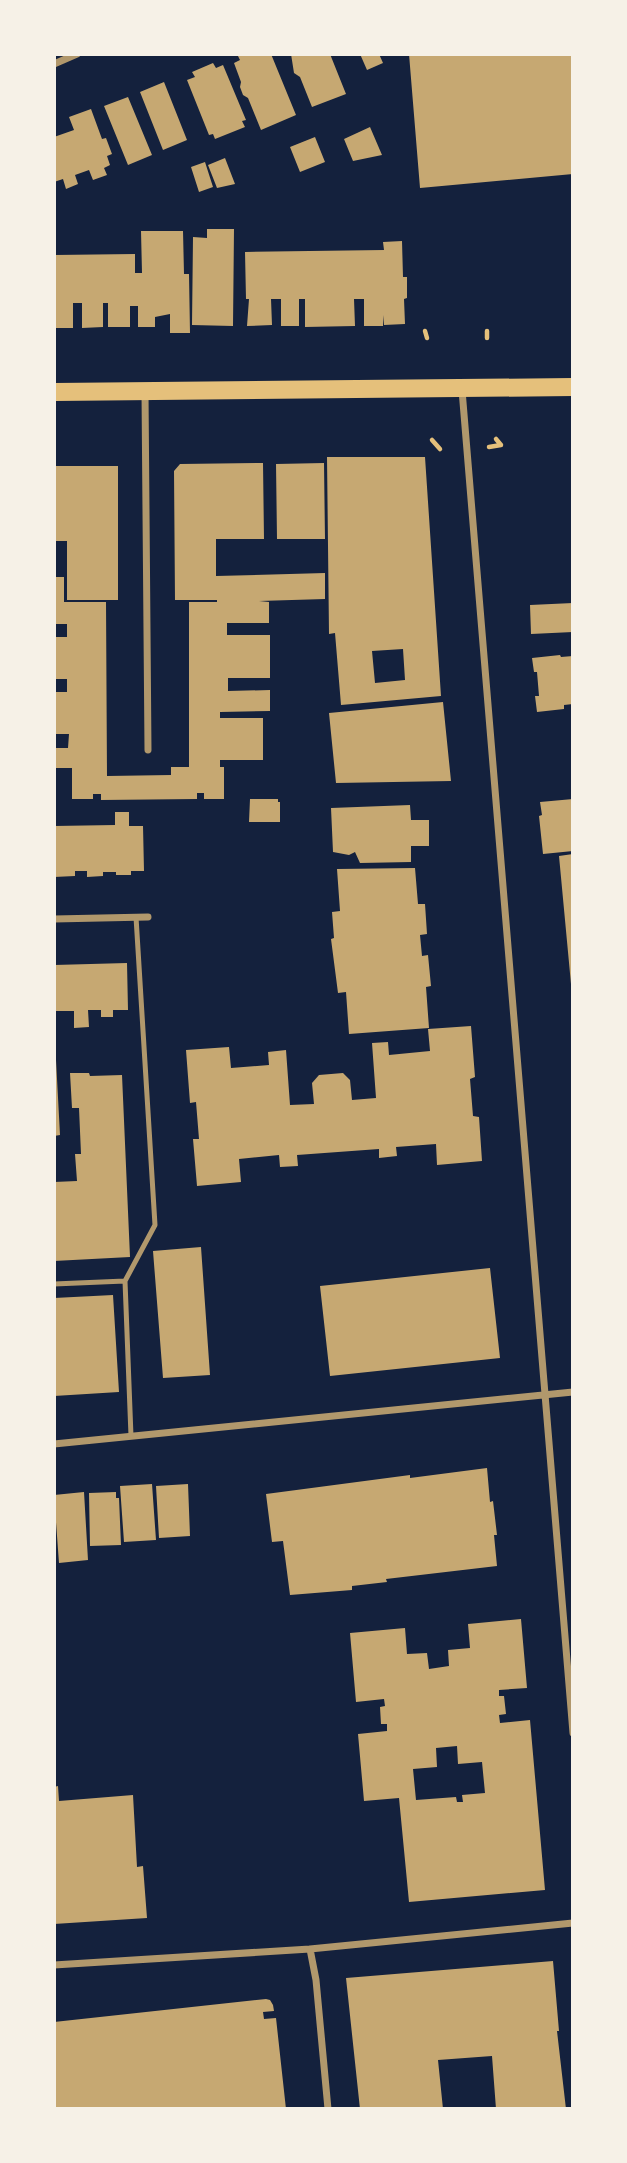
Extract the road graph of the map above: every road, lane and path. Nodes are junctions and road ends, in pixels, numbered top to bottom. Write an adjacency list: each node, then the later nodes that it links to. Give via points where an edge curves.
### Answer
1 (77, 54): 2 (street)
2 (54, 65)
3 (425, 331): 4 (path)
4 (427, 338)
5 (573, 387): 6 (main road)
6 (462, 388): 7 (main road); 20 (street)
7 (145, 391): 8 (main road); 13 (street)
8 (54, 392)
9 (496, 439): 11 (path, via 501,445)
10 (432, 440): 12 (path)
11 (488, 447)
12 (440, 449)
13 (148, 750)
14 (136, 917): 15 (street); 16 (street); 17 (lane, via 155,1225)
15 (148, 917)
16 (54, 919)
17 (125, 1281): 18 (lane); 21 (lane)
18 (54, 1284)
19 (573, 1392): 20 (street)
20 (547, 1395): 21 (street); 23 (street)
21 (131, 1436): 22 (street)
22 (54, 1444)
23 (573, 1732)
24 (573, 1923): 25 (street)
25 (310, 1949): 26 (street); 27 (street)
26 (54, 1965)
27 (328, 2109)

